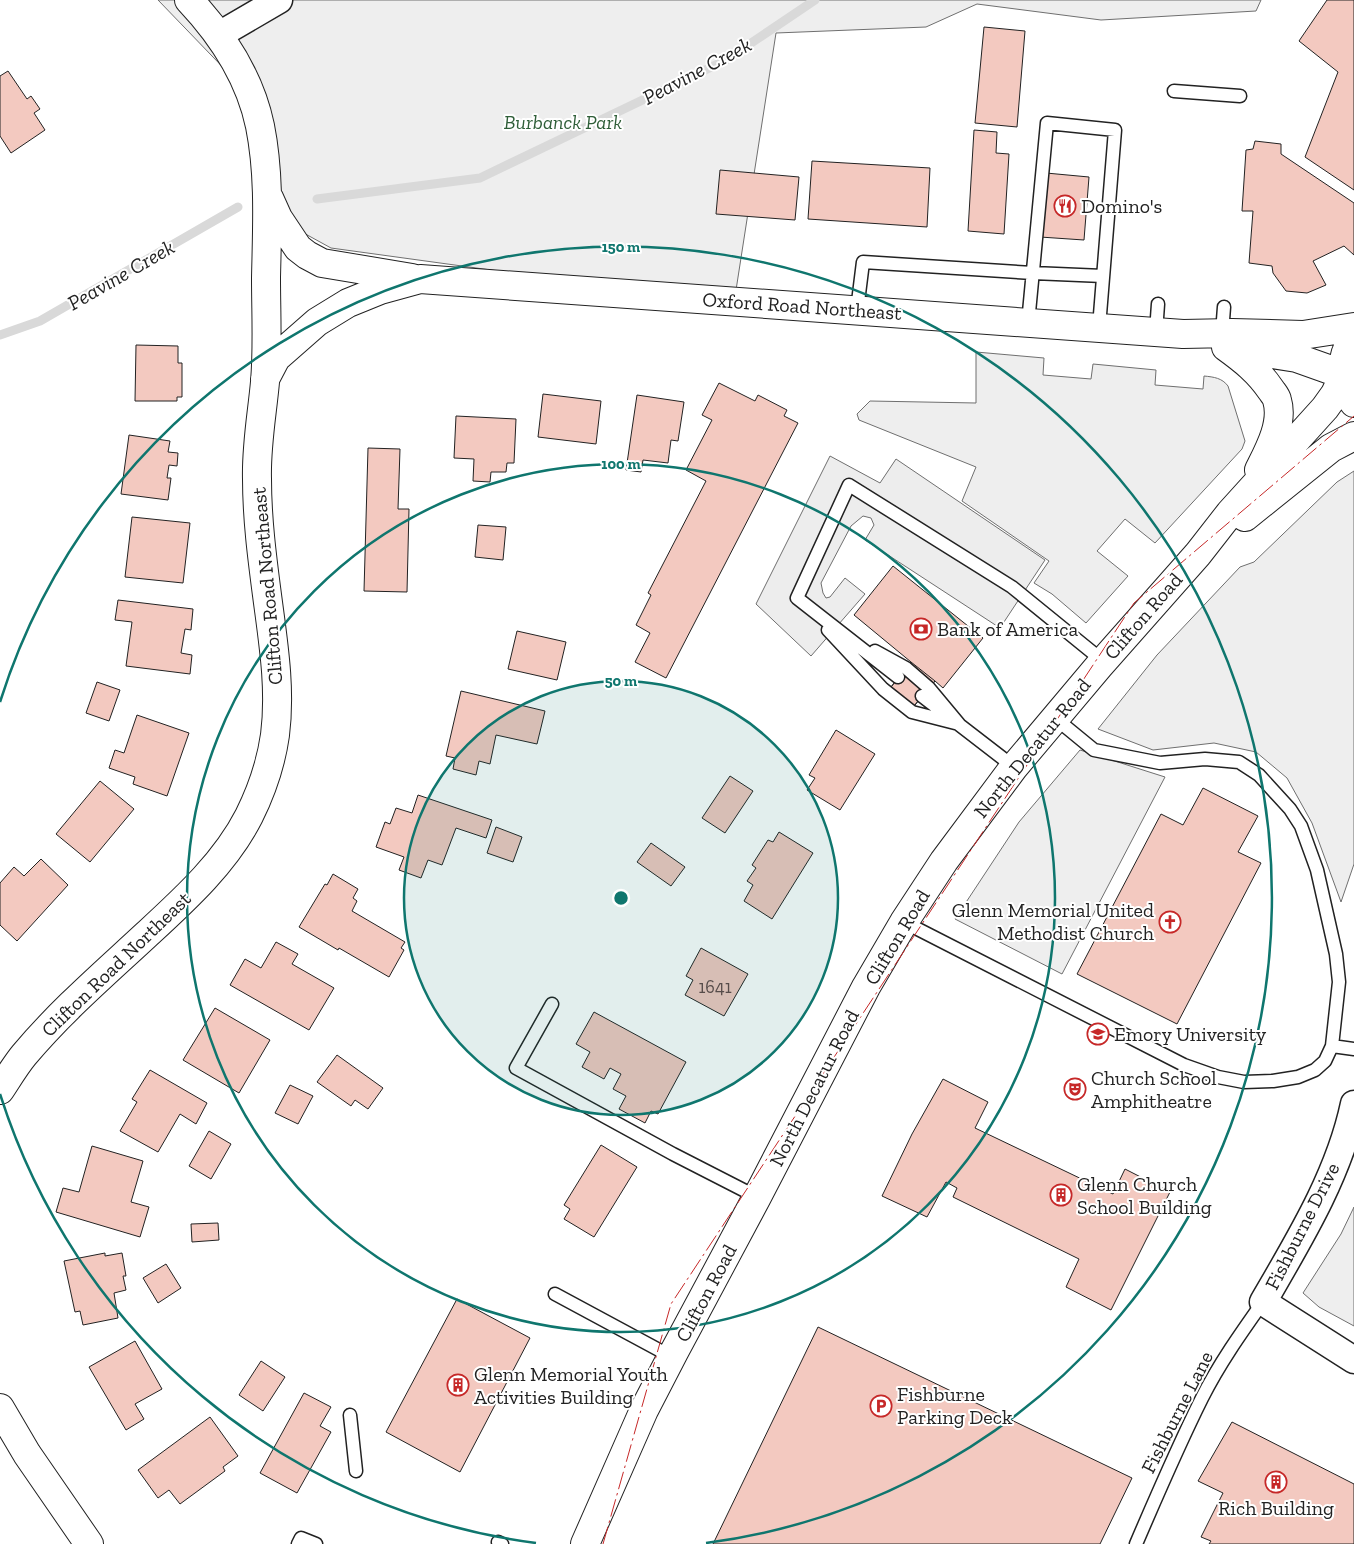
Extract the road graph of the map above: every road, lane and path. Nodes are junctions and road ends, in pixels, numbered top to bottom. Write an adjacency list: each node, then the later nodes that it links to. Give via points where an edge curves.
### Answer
1 (189, 0): 3 (street, Clifton Road Northeast)
2 (279, 0): 3 (street)
3 (219, 35): 6 (street, Clifton Road Northeast, via 249,90 260,124)
4 (1174, 91): 5 (lane)
5 (1240, 96)
6 (267, 192): 9 (street, Oxford Road Northeast, via 278,218 298,248 322,263); 19 (street, Clifton Road Northeast)
7 (1033, 273): 8 (lane); 8 (lane, via 1047,123 1115,130); 11 (lane, via 863,262); 12 (lane)
8 (1103, 276): 14 (lane)
9 (420, 279): 11 (street, Oxford Road Northeast); 19 (street, Oxford Road Northeast, via 348,303 317,322 276,358)
10 (1158, 304): 16 (lane)
11 (857, 310): 12 (street, Oxford Road Northeast)
12 (1028, 323): 14 (street, Oxford Road Northeast)
13 (1354, 327): 15 (street, Oxford Road Northeast, via 1303,334)
14 (1098, 328): 16 (street, Oxford Road Northeast)
15 (1224, 329): 16 (street, Oxford Road Northeast, via 1183,334); 18 (street, Oxford Road Northeast); 22 (street, via 1245,361 1262,377 1277,399 1278,421 1270,448)
16 (1156, 332)
17 (1354, 336): 18 (street, via 1346,349)
18 (1342, 376): 20 (street); 22 (street, via 1325,408)
19 (265, 380): 36 (street, Clifton Road Northeast, via 257,478 262,562 275,659 276,713 271,754 257,800 212,871 68,1007 22,1058)
20 (1354, 403)
21 (1343, 442): 23 (street)
22 (1249, 493): 23 (street)
23 (1198, 554): 26 (street, Clifton Road)
24 (797, 598): 25 (lane); 26 (lane, via 849,486 1012,587); 30 (lane, via 883,689 912,712)
25 (841, 632): 27 (lane); 30 (lane, via 906,668 929,688)
26 (1103, 661): 29 (street, North Decatur Road)
27 (898, 677)
28 (922, 696): 30 (lane)
29 (1055, 718): 31 (street, Clifton Road); 34 (lane, via 1094,750 1160,763 1205,759 1239,762 1259,774 1290,809 1301,826 1317,870 1336,954 1339,982)
30 (959, 724): 31 (lane)
31 (1014, 767): 32 (street, Clifton Road, via 944,861)
32 (904, 922): 34 (lane, via 1184,1065 1218,1077 1244,1082 1298,1077 1315,1070 1325,1061); 38 (street, Clifton Road)
33 (552, 1004): 38 (lane, via 516,1068)
34 (1332, 1046): 35 (lane)
35 (1354, 1049)
36 (0, 1090)
37 (1354, 1104): 40 (street, Fishburne Drive, via 1349,1127 1311,1216)
38 (757, 1197): 41 (street, Clifton Road)
39 (555, 1294): 41 (lane)
40 (1263, 1302): 42 (street, Fishburne Drive); 50 (lane, Fishburne Lane, via 1202,1397)
41 (672, 1357): 49 (street, Clifton Road, via 644,1410)
42 (1354, 1360)
43 (0, 1408): 46 (street, via 27,1454)
44 (350, 1415): 45 (lane)
45 (356, 1471)
46 (89, 1544)
47 (298, 1544): 48 (lane, via 301,1538)
48 (316, 1544)
49 (585, 1544)
50 (1136, 1544)

